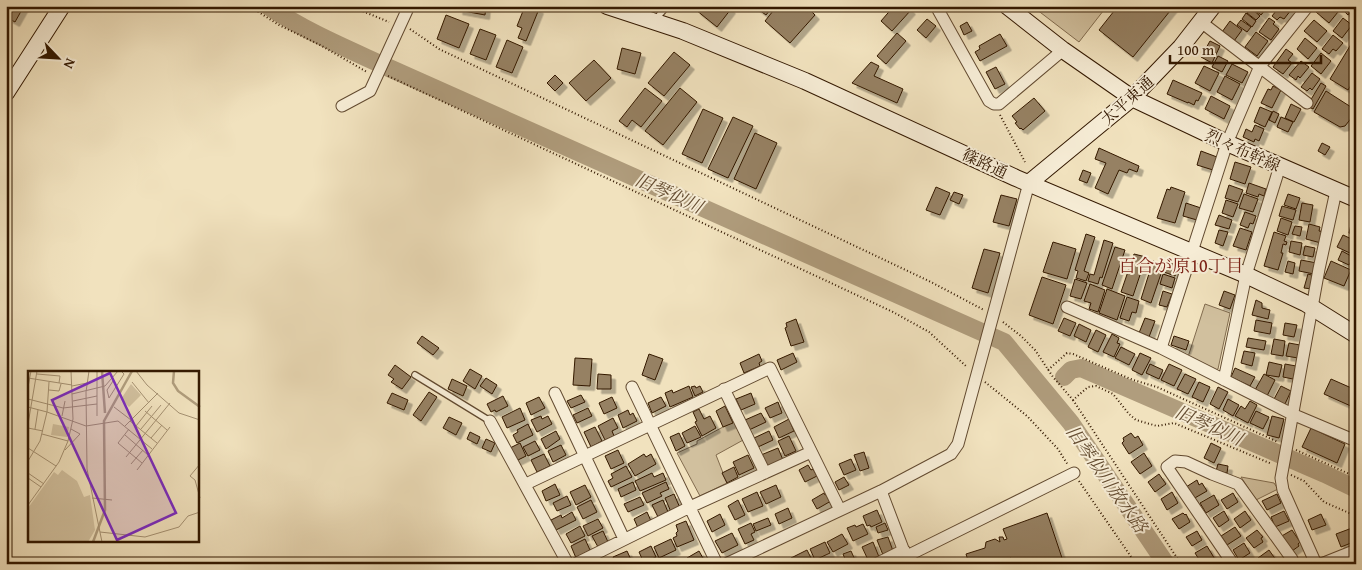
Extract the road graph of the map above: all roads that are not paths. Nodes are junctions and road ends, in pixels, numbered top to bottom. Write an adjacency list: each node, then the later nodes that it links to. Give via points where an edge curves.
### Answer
1 (62, 6): 13 (street)
2 (409, 6): 16 (street, via 370,91)
3 (607, 6): 9 (street, 篠路通)
4 (667, 6): 9 (lane)
5 (936, 6): 11 (street, via 989,101 994,104 999,104)
6 (1007, 6): 11 (street, 烈々布幹線)
7 (1214, 6): 10 (street, 太平東通)
8 (1308, 6): 12 (street)
9 (654, 21): 19 (street, 篠路通, via 805,81)
10 (1201, 22): 12 (street); 14 (street, 太平東通)
11 (1064, 50): 14 (street, 烈々布幹線)
12 (1260, 66): 15 (street); 17 (street)
13 (6, 93)
14 (1132, 98): 17 (street, 烈々布幹線); 19 (street, 太平東通)
15 (1307, 103)
16 (342, 106)
17 (1227, 143): 18 (street, 烈々布幹線); 22 (street)
18 (1280, 166): 20 (street, 烈々布幹線); 23 (street)
19 (1029, 183): 22 (street, 篠路通); 42 (street, via 996,321 975,369 958,444 951,454)
20 (1336, 191): 21 (street, 烈々布幹線); 25 (street)
21 (1356, 199)
22 (1192, 253): 23 (street, 篠路通); 27 (street)
23 (1246, 275): 25 (street, 篠路通); 29 (street)
24 (1067, 307): 27 (street)
25 (1313, 308): 26 (street, 篠路通); 33 (street)
26 (1356, 335)
27 (1161, 348): 29 (street)
28 (415, 376): 34 (lane)
29 (1224, 380): 33 (street)
30 (632, 387): 35 (street)
31 (724, 390): 35 (street); 37 (street, via 770,368); 39 (street)
32 (555, 393): 38 (street)
33 (1292, 414): 36 (street); 46 (street, via 1282,468 1283,490)
34 (490, 421): 41 (street)
35 (650, 424): 38 (street); 43 (street)
36 (1356, 441)
37 (812, 452): 39 (street); 44 (street)
38 (586, 455): 41 (street); 45 (street)
39 (765, 473): 43 (street)
40 (1074, 473): 48 (street)
41 (526, 484): 50 (street)
42 (881, 491): 44 (street); 48 (street)
43 (690, 507): 45 (street); 52 (street)
44 (840, 510): 53 (street)
45 (624, 539): 51 (street)
46 (1309, 549): 49 (street); 56 (street)
47 (1356, 550): 57 (street)
48 (907, 557): 54 (street)
49 (1289, 562): 55 (street, via 1238,484 1186,462 1175,461 1167,467)
50 (568, 564)
51 (575, 564)
52 (717, 564)
53 (726, 564)
54 (876, 564)
55 (1233, 564)
56 (1316, 564)
57 (1320, 564)

